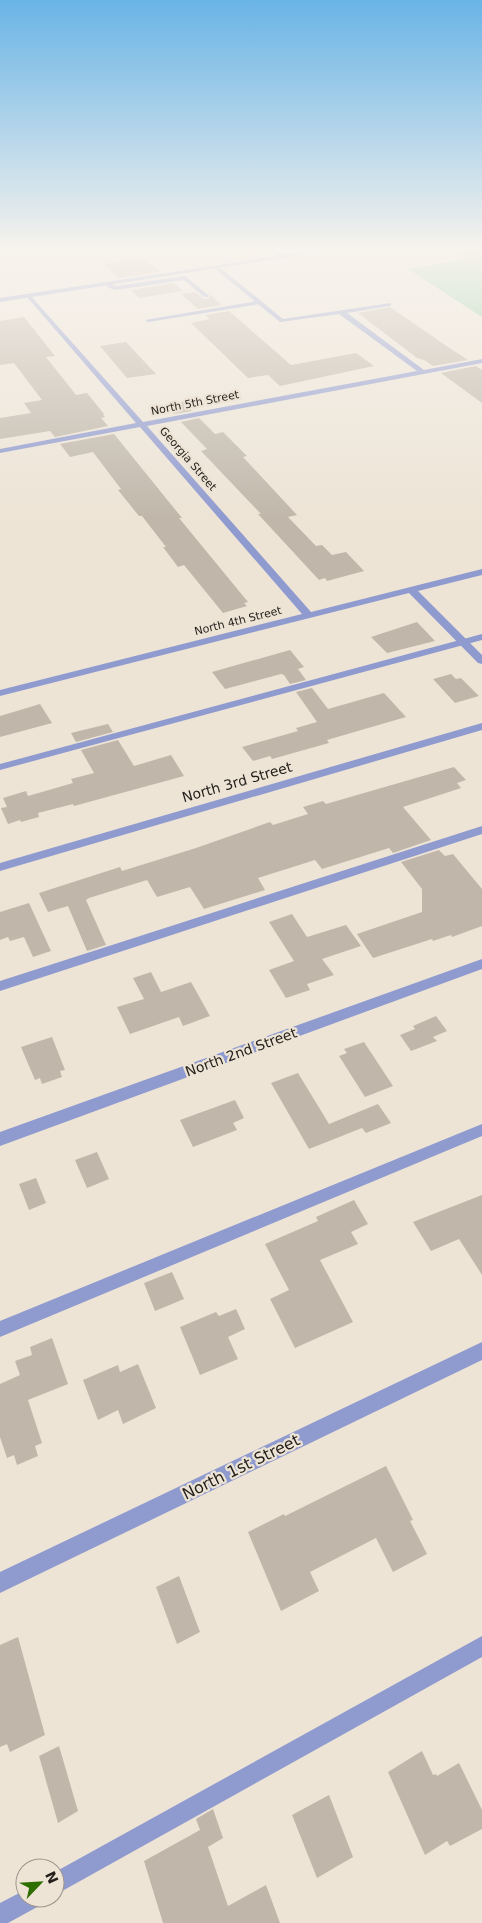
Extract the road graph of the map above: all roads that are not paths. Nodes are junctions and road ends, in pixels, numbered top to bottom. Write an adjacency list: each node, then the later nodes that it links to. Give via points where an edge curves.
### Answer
1 (67, 340): 5 (street, Georgia Street)
2 (378, 340): 4 (street)
3 (482, 361): 4 (street, North 5th Street)
4 (422, 372): 5 (street, North 5th Street)
5 (141, 424): 6 (street, North 5th Street); 9 (street, Georgia Street)
6 (0, 451)
7 (482, 572): 8 (street, North 4th Street)
8 (410, 590): 9 (street, North 4th Street); 11 (street)
9 (309, 616): 13 (street, North 4th Street)
10 (482, 637): 11 (lane)
11 (463, 642): 12 (street); 15 (lane)
12 (482, 661)
13 (0, 693)
14 (482, 726): 17 (street, North 3rd Street)
15 (0, 767)
16 (482, 830): 19 (lane)
17 (0, 867)
18 (482, 964): 21 (street, North 2nd Street)
19 (0, 986)
20 (482, 1130): 22 (lane)
21 (0, 1139)
22 (0, 1329)
23 (482, 1351): 24 (street, North 1st Street)
24 (0, 1583)
25 (482, 1646): 26 (lane)
26 (65, 1878)
27 (15, 1907): 28 (lane)
28 (0, 1915)

